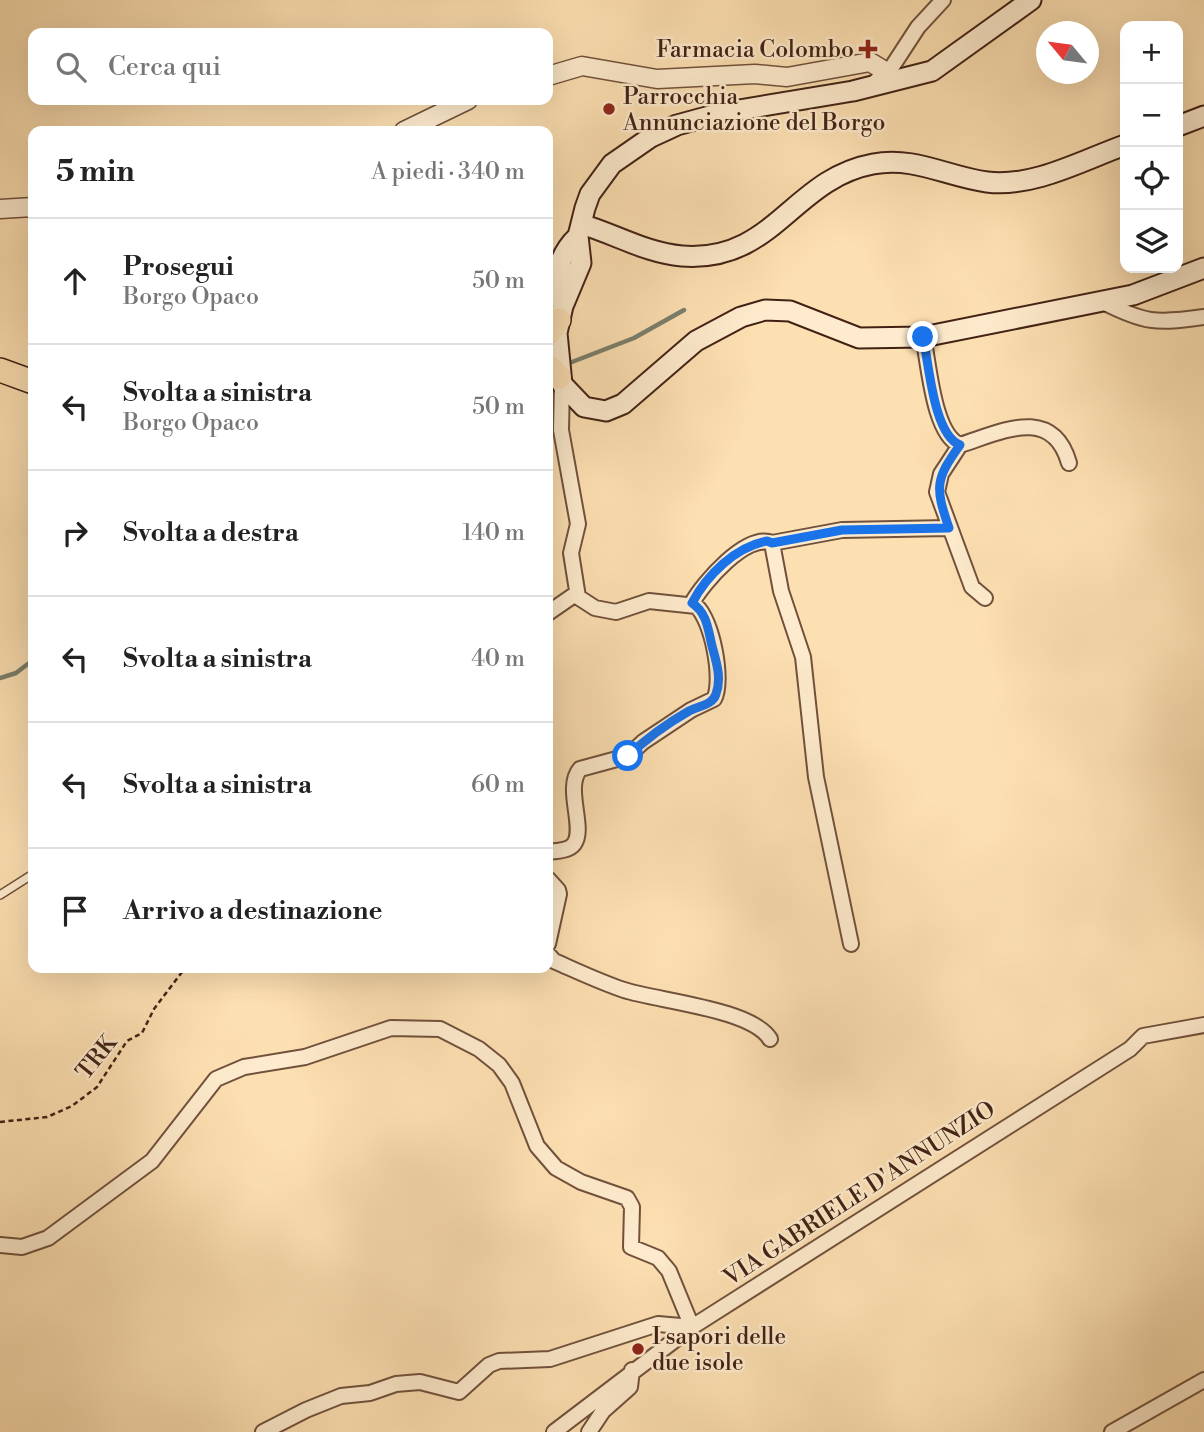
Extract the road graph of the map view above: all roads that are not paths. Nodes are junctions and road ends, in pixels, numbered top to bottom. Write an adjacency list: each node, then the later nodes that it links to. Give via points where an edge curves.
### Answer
1 (943, 0): 3 (street)
2 (1031, 0): 4 (main road, via 943,66)
3 (904, 47): 4 (street, via 908,64); 6 (street)
4 (921, 74): 6 (main road)
5 (553, 75): 6 (street, via 582,66 657,79 755,74 788,77 870,62)
6 (883, 78): 14 (main road, via 853,91 721,113 651,137 612,164 590,194)
7 (458, 105): 10 (street)
8 (1204, 116): 9 (main road)
9 (1183, 124)
10 (414, 126)
11 (1120, 147): 14 (main road, via 1010,183 973,179 915,162 855,168 820,184 761,236 713,255 684,256)
12 (27, 207): 13 (street)
13 (0, 209)
14 (577, 240): 19 (main road, via 577,277 564,285)
15 (1204, 268): 16 (main road, via 1133,295)
16 (1101, 301): 17 (street, via 1139,320 1174,322); 18 (main road)
17 (1204, 317)
18 (923, 337): 19 (main road, via 859,338 790,311 765,310 696,341 624,404 606,411 584,407); 22 (street, via 939,418 949,437)
19 (555, 350): 26 (street, via 561,430 578,524 571,553)
20 (0, 370): 21 (highway)
21 (28, 380)
22 (960, 445): 23 (street, via 1017,425 1032,426 1059,443); 24 (street, via 938,483)
23 (1069, 463)
24 (949, 528): 25 (street, via 842,530); 27 (street, via 972,587)
25 (772, 543): 28 (street, via 759,542 724,563); 35 (street, via 781,591 803,657 816,777)
26 (577, 593): 28 (street, via 584,602 616,612 649,601); 29 (street)
27 (985, 597)
28 (692, 603): 30 (street, via 706,619 718,670 714,699 691,710 628,756 580,769 574,778 576,838 568,848)
29 (553, 610)
30 (553, 851)
31 (28, 877): 33 (lane)
32 (553, 884): 34 (street, via 559,894)
33 (0, 895)
34 (553, 921)
35 (851, 943)
36 (553, 960): 38 (street, via 625,990 735,1017)
37 (1204, 1025): 40 (street, VIA GABRIELE D'ANNUNZIO, via 1143,1036 1130,1049)
38 (770, 1039)
39 (0, 1245): 40 (street, via 22,1247 48,1238 152,1161 216,1079 244,1067 305,1057 391,1028 440,1029 462,1037 499,1066 512,1083 537,1146 556,1168 627,1198 632,1207 631,1247 658,1258 669,1271)
40 (692, 1326): 41 (street, VIA GABRIELE D'ANNUNZIO); 43 (street, via 657,1324 550,1359 499,1361 459,1392 420,1382 341,1396)
41 (632, 1370): 44 (street, VIA GABRIELE D'ANNUNZIO); 45 (street, via 630,1387 603,1411)
42 (1204, 1380): 46 (street)
43 (263, 1432)
44 (554, 1432)
45 (589, 1432)
46 (1112, 1432)

